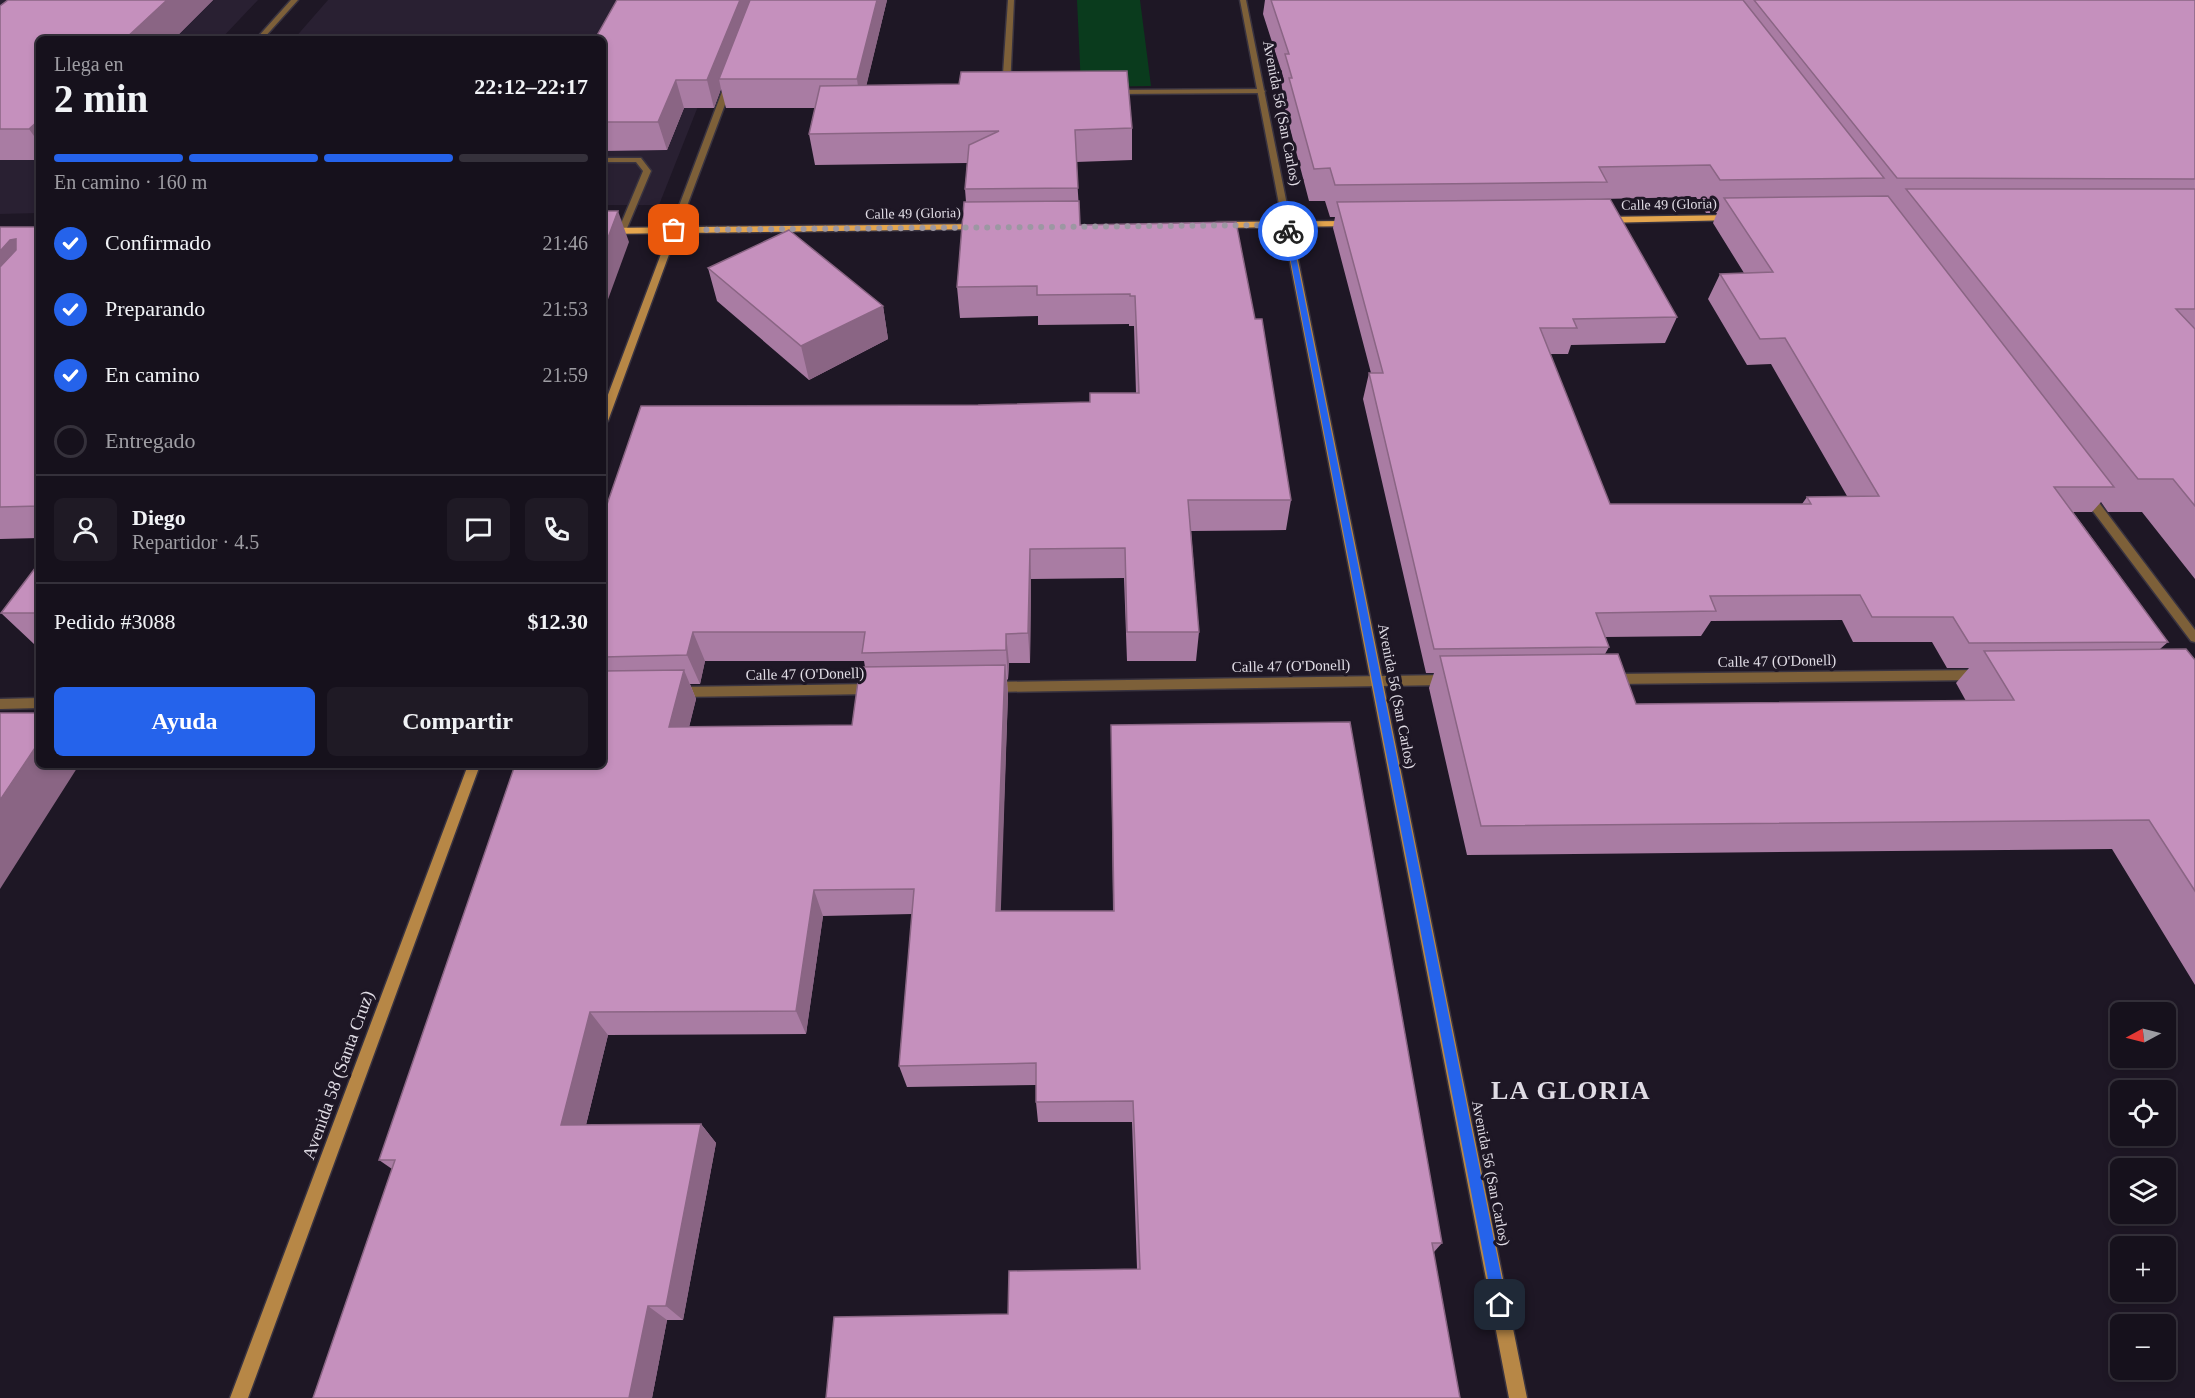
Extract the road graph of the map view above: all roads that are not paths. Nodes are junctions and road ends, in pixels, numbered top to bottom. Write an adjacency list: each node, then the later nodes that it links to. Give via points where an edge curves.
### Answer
1 (295, 0): 4 (street)
2 (1011, 0): 8 (street, via 1005,93)
3 (1243, 0): 6 (street, Avenida 56 (San Carlos))
4 (262, 36)
5 (732, 77): 16 (street)
6 (1261, 91): 7 (street); 14 (street, Avenida 56 (San Carlos))
7 (1110, 92)
8 (1017, 93)
9 (606, 160): 18 (street, via 638,160 648,171)
10 (1747, 218): 11 (main road, Calle 49 (Gloria))
11 (1594, 220)
12 (1370, 224): 14 (main road)
13 (1204, 225): 14 (main road)
14 (1287, 225): 25 (main road, Avenida 56 (San Carlos))
15 (992, 227): 16 (main road, Calle 49 (Gloria))
16 (674, 230): 18 (main road, Calle 49 (Gloria)); 19 (main road)
17 (606, 231): 18 (main road, Calle 49 (Gloria))
18 (622, 231)
19 (606, 413)
20 (2082, 488): 21 (street)
21 (2195, 638)
22 (1994, 675): 23 (street, Calle 47 (O'Donell))
23 (1602, 679)
24 (1460, 680): 25 (street, Calle 47 (O'Donell))
25 (1377, 681): 26 (street, Calle 47 (O'Donell)); 33 (main road, Avenida 56 (San Carlos))
26 (984, 687)
27 (889, 689): 28 (street, Calle 47 (O'Donell))
28 (663, 693)
29 (36, 703): 30 (street)
30 (0, 704)
31 (473, 768): 32 (main road, Avenida 58 (Santa Cruz))
32 (239, 1398)
33 (1518, 1398)

